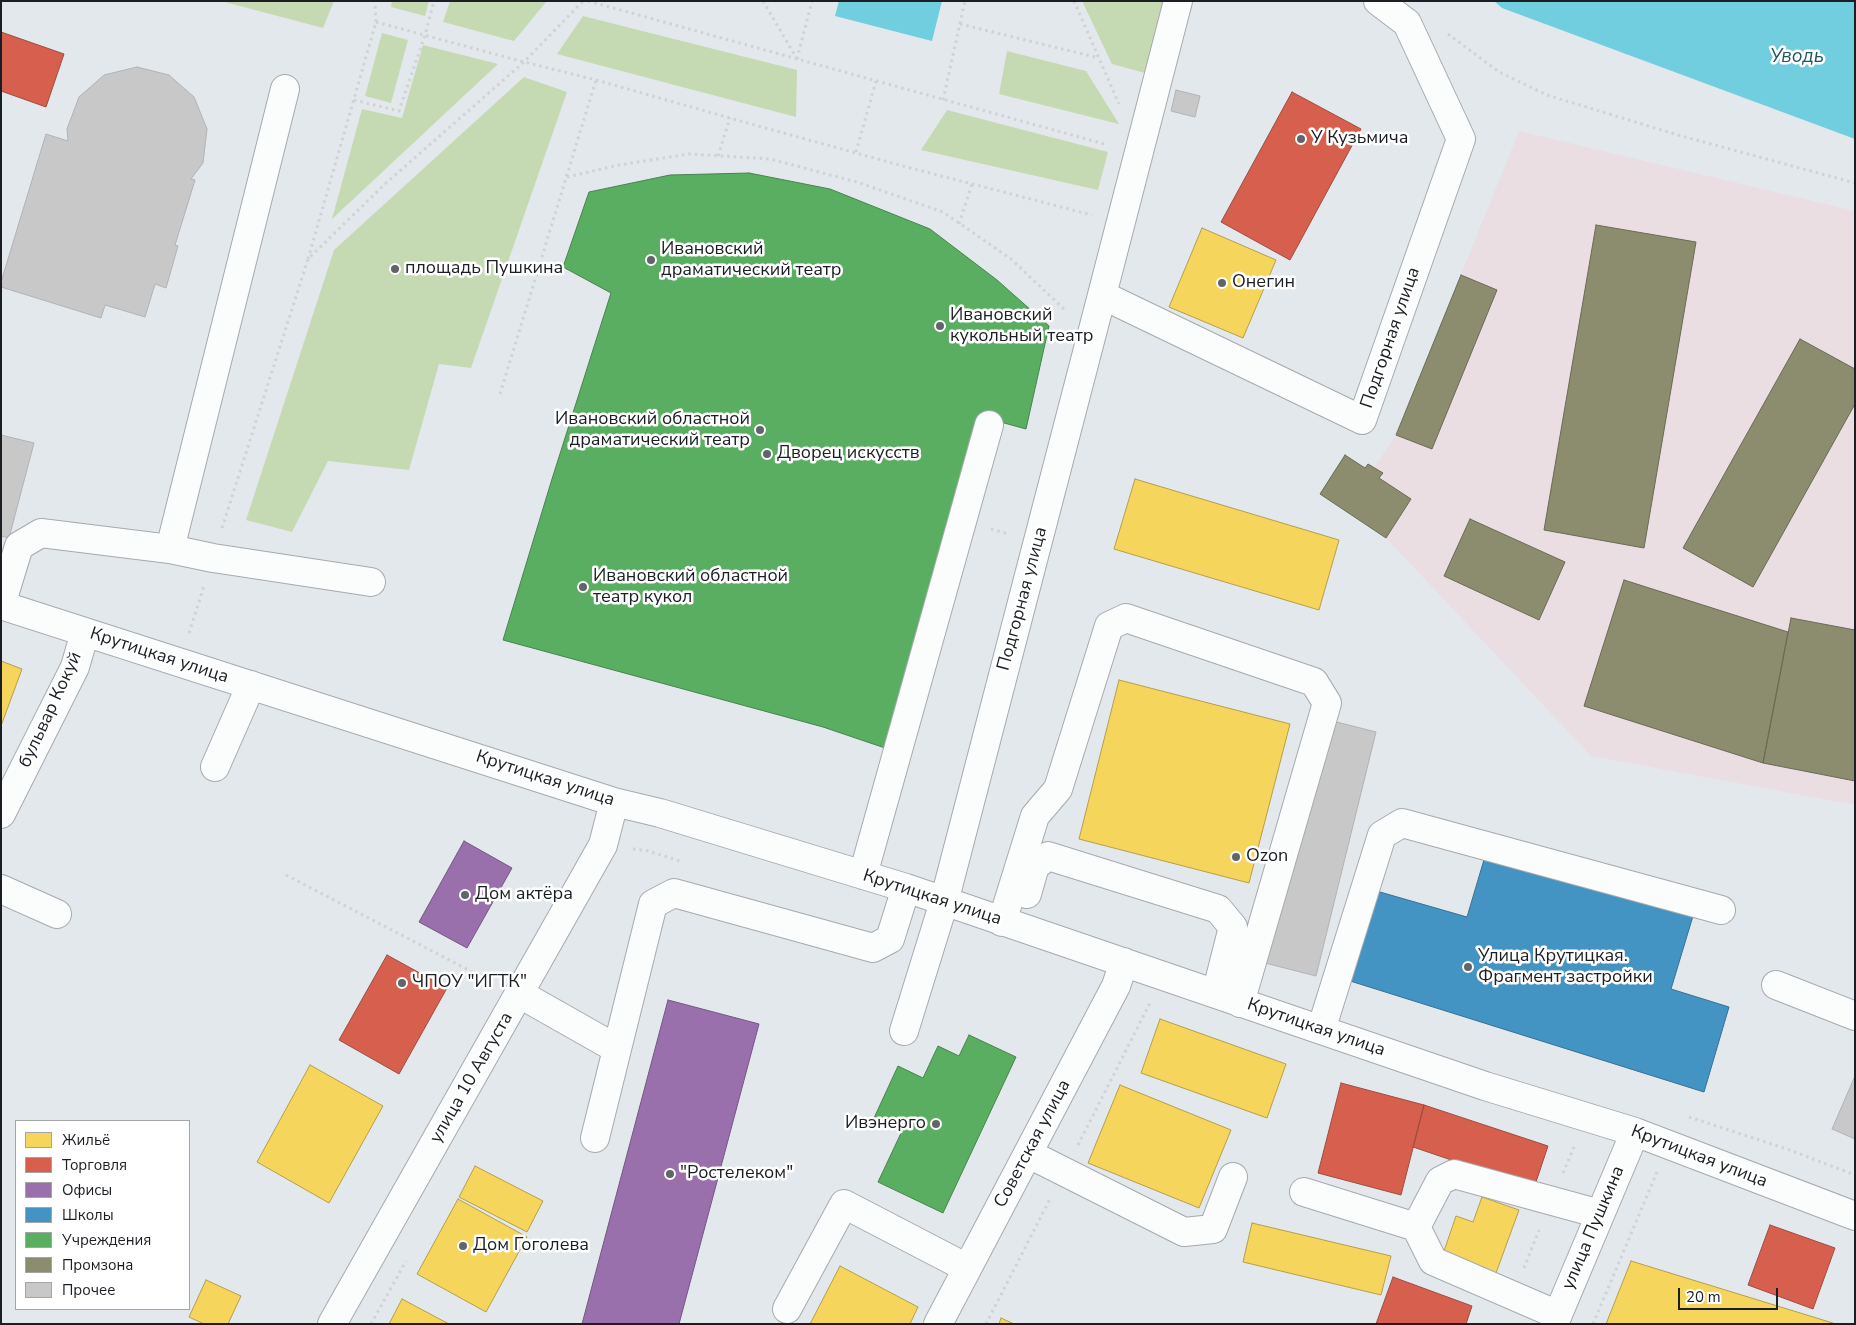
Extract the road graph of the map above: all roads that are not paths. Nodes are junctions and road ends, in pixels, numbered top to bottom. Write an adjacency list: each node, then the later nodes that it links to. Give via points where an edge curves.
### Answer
1 (1178, 1): 4 (street, Подгорная улица)
2 (1378, 1): 4 (street, Подгорная улица, via 1407,23 1461,139 1362,420)
3 (285, 89): 6 (street)
4 (1102, 295): 17 (street, Подгорная улица)
5 (989, 425): 14 (street)
6 (170, 549): 7 (street); 8 (street, via 41,533 19,546)
7 (371, 582)
8 (1, 605): 9 (street, Крутицкая улица)
9 (85, 632): 10 (street, Крутицкая улица); 13 (street, бульвар Кокуй, via 75,667)
10 (251, 685): 11 (street); 12 (street, Крутицкая улица)
11 (215, 767)
12 (614, 802): 14 (street, Крутицкая улица); 23 (street, улица 10 Августа, via 603,845)
13 (1, 814)
14 (863, 875): 15 (street, Крутицкая улица)
15 (906, 888): 17 (street, Крутицкая улица); 28 (street, via 890,939 873,948 674,893 653,904)
16 (1, 889): 19 (street)
17 (944, 902): 20 (street, Крутицкая улица); 27 (street, Подгорная улица)
18 (1721, 910): 26 (street, via 1402,823 1382,835)
19 (57, 914)
20 (1010, 924): 21 (street, Крутицкая улица); 24 (street, via 1035,866 1048,856 1218,909 1234,927); 24 (street, via 1036,816 1058,789 1109,626 1126,618 1145,624 1314,682 1327,703)
21 (1124, 962): 24 (street, Крутицкая улица); 31 (street, Советская улица, via 1116,986)
22 (1776, 986): 25 (street)
23 (520, 994): 28 (street); 40 (street, улица 10 Августа)
24 (1228, 998): 26 (street, Крутицкая улица)
25 (1855, 1016)
26 (1321, 1030): 29 (street, Крутицкая улица, via 1485,1086)
27 (904, 1031)
28 (617, 1050): 30 (street)
29 (1635, 1132): 34 (street, улица Пушкина); 35 (street, Крутицкая улица)
30 (596, 1138)
31 (1029, 1154): 32 (street, via 1184,1232 1213,1229); 37 (street, Советская улица)
32 (1233, 1178)
33 (1304, 1192): 36 (street)
34 (1600, 1214): 36 (street, via 1454,1174 1440,1181); 39 (street, улица Пушкина)
35 (1855, 1216)
36 (1416, 1227): 39 (street, via 1433,1261 1512,1295)
37 (967, 1268): 38 (street, via 844,1204); 41 (street, Советская улица)
38 (787, 1309)
39 (1556, 1319)
40 (332, 1324)
41 (938, 1324)

